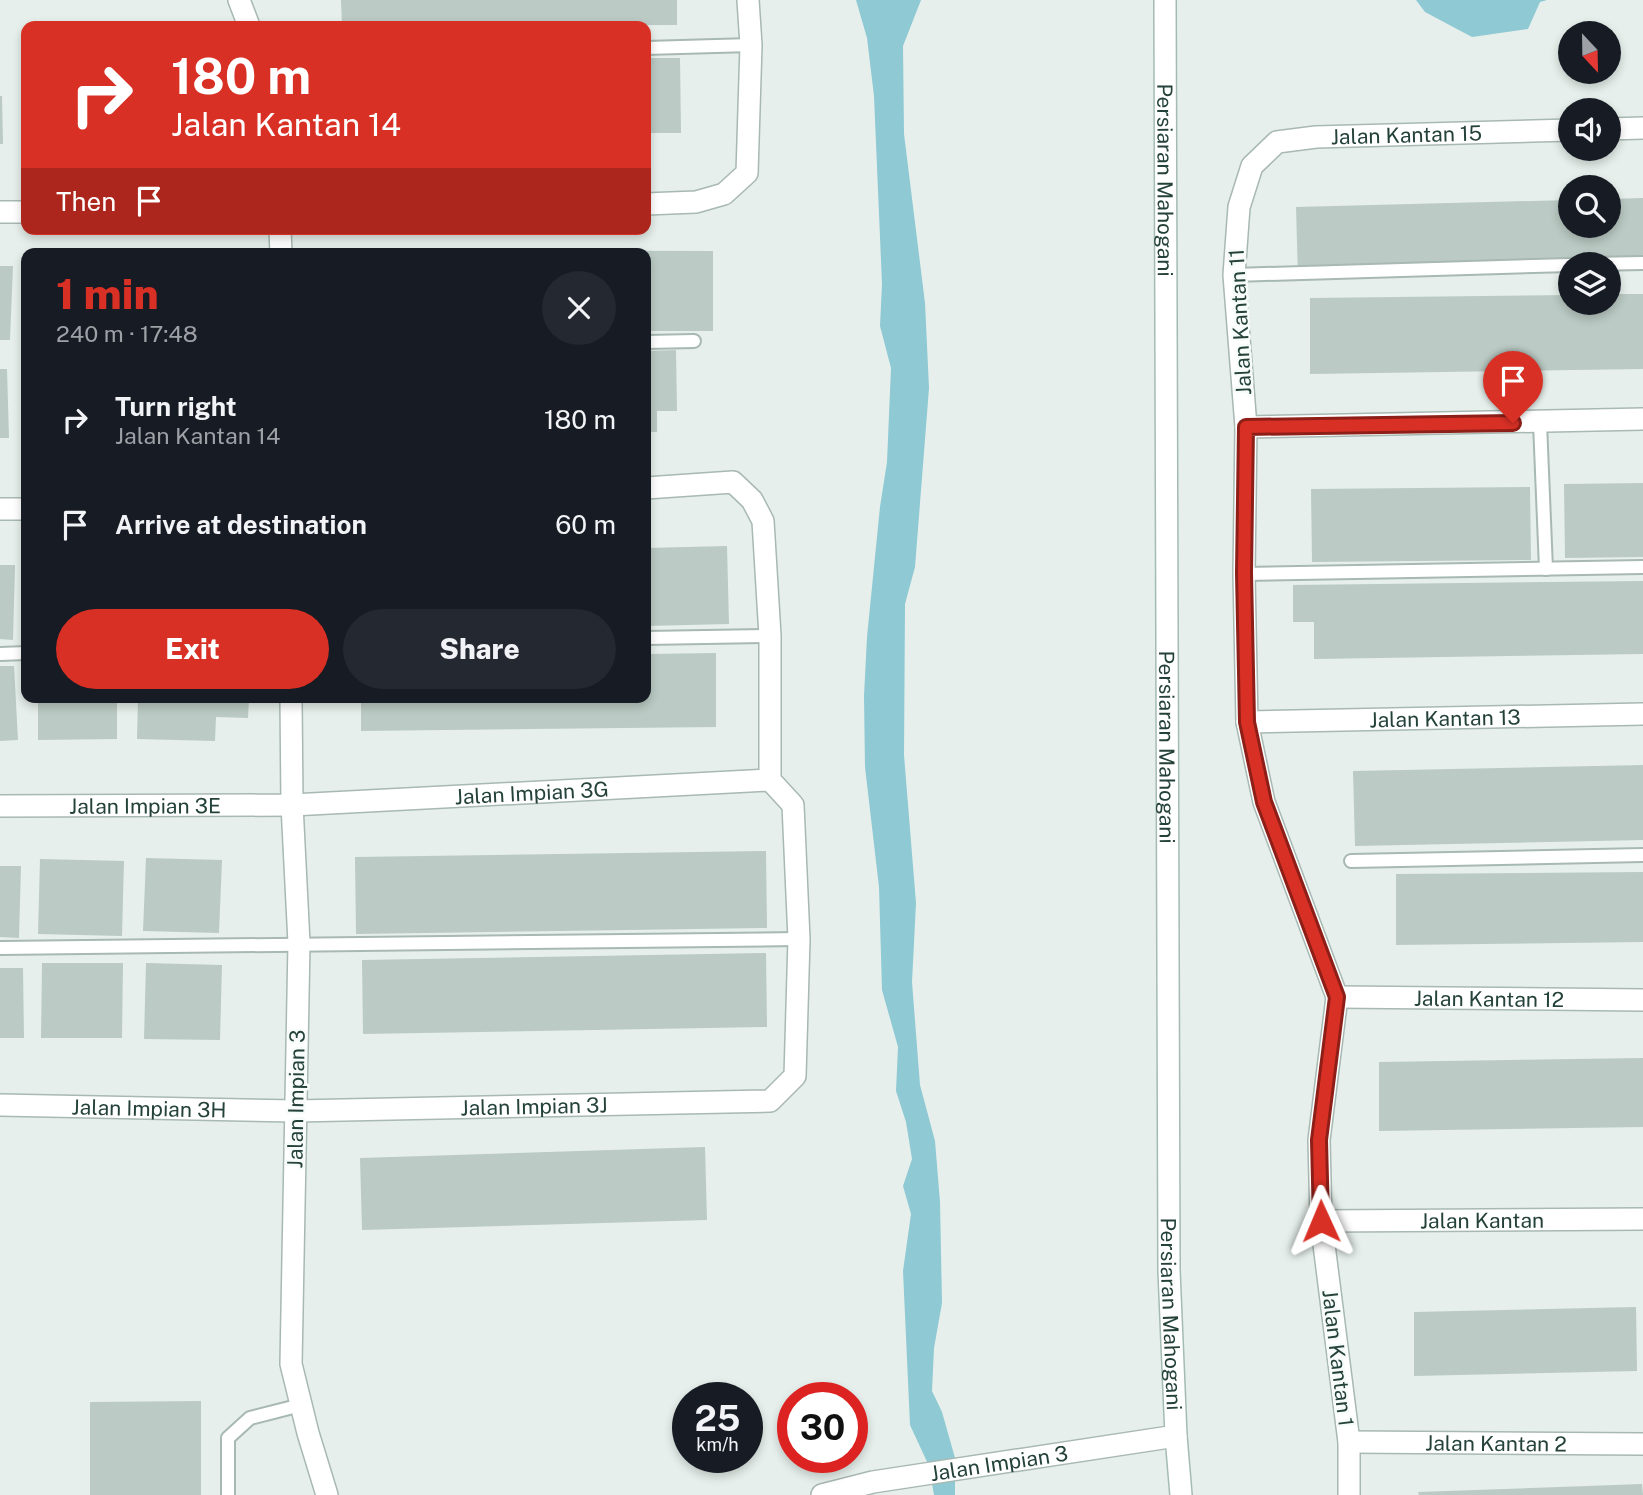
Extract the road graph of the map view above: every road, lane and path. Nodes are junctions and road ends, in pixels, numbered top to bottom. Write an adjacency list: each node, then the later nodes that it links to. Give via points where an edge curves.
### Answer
1 (239, 0): 4 (street)
2 (748, 0): 5 (street)
3 (1165, 0): 51 (street, Persiaran Mahogani, via 1169,1271)
4 (247, 21)
5 (751, 45): 6 (lane); 11 (street, via 747,173 724,194 696,202)
6 (651, 48)
7 (1643, 128): 8 (street)
8 (1621, 129)
9 (1558, 130): 10 (street, Jalan Kantan 15, via 1317,137 1276,142)
10 (1252, 166): 17 (street, Jalan Kantan 11, via 1239,207)
11 (651, 204)
12 (0, 212): 13 (street)
13 (21, 212)
14 (1621, 263): 15 (lane)
15 (1643, 263)
16 (1558, 265): 17 (lane)
17 (1234, 275): 22 (street, Jalan Kantan 11)
18 (694, 341): 19 (lane)
19 (651, 342)
20 (1643, 419): 21 (street)
21 (1539, 423): 22 (street); 27 (lane)
22 (1246, 427): 28 (street, Jalan Kantan 11)
23 (651, 488): 29 (street, via 733,482 752,500 764,521)
24 (0, 509): 25 (street)
25 (21, 509)
26 (1643, 567): 27 (lane)
27 (1546, 569): 28 (lane)
28 (1244, 573): 35 (street, Jalan Kantan 11)
29 (770, 636): 30 (lane); 36 (street)
30 (651, 638)
31 (21, 653): 32 (lane)
32 (0, 654)
33 (290, 703): 37 (street, Jalan Impian 3)
34 (1643, 714): 35 (street, Jalan Kantan 13)
35 (1247, 722): 44 (street, Jalan Kantan 11, via 1264,802)
36 (770, 780): 37 (street, Jalan Impian 3G); 41 (street, via 793,805)
37 (292, 805): 38 (street, Jalan Impian 3E); 42 (street, Jalan Impian 3)
38 (0, 806)
39 (1643, 855): 40 (lane)
40 (1351, 861)
41 (799, 939): 42 (lane); 47 (street, Jalan Impian 3J, via 795,1076 770,1101)
42 (299, 943): 43 (lane); 47 (street, Jalan Impian 3)
43 (0, 948)
44 (1337, 997): 45 (street, Jalan Kantan 12); 49 (street, Jalan Kantan 11, via 1319,1140)
45 (1643, 1000)
46 (0, 1105): 47 (street, Jalan Impian 3H)
47 (296, 1111): 50 (street, Jalan Impian 3, via 291,1364)
48 (1643, 1219): 49 (street, Jalan Kantan)
49 (1321, 1221): 52 (street, Jalan Kantan 1)
50 (301, 1405): 54 (lane, via 250,1418 228,1438); 55 (street, Jalan Impian 3)
51 (1176, 1436): 56 (street, Jalan Impian 3, via 993,1462); 57 (street, Persiaran Mahogani)
52 (1349, 1442): 53 (street, Jalan Kantan 2); 58 (street, Jalan Kantan 1)
53 (1643, 1444)
54 (228, 1495)
55 (327, 1495)
56 (822, 1495)
57 (1181, 1495)
58 (1349, 1495)

